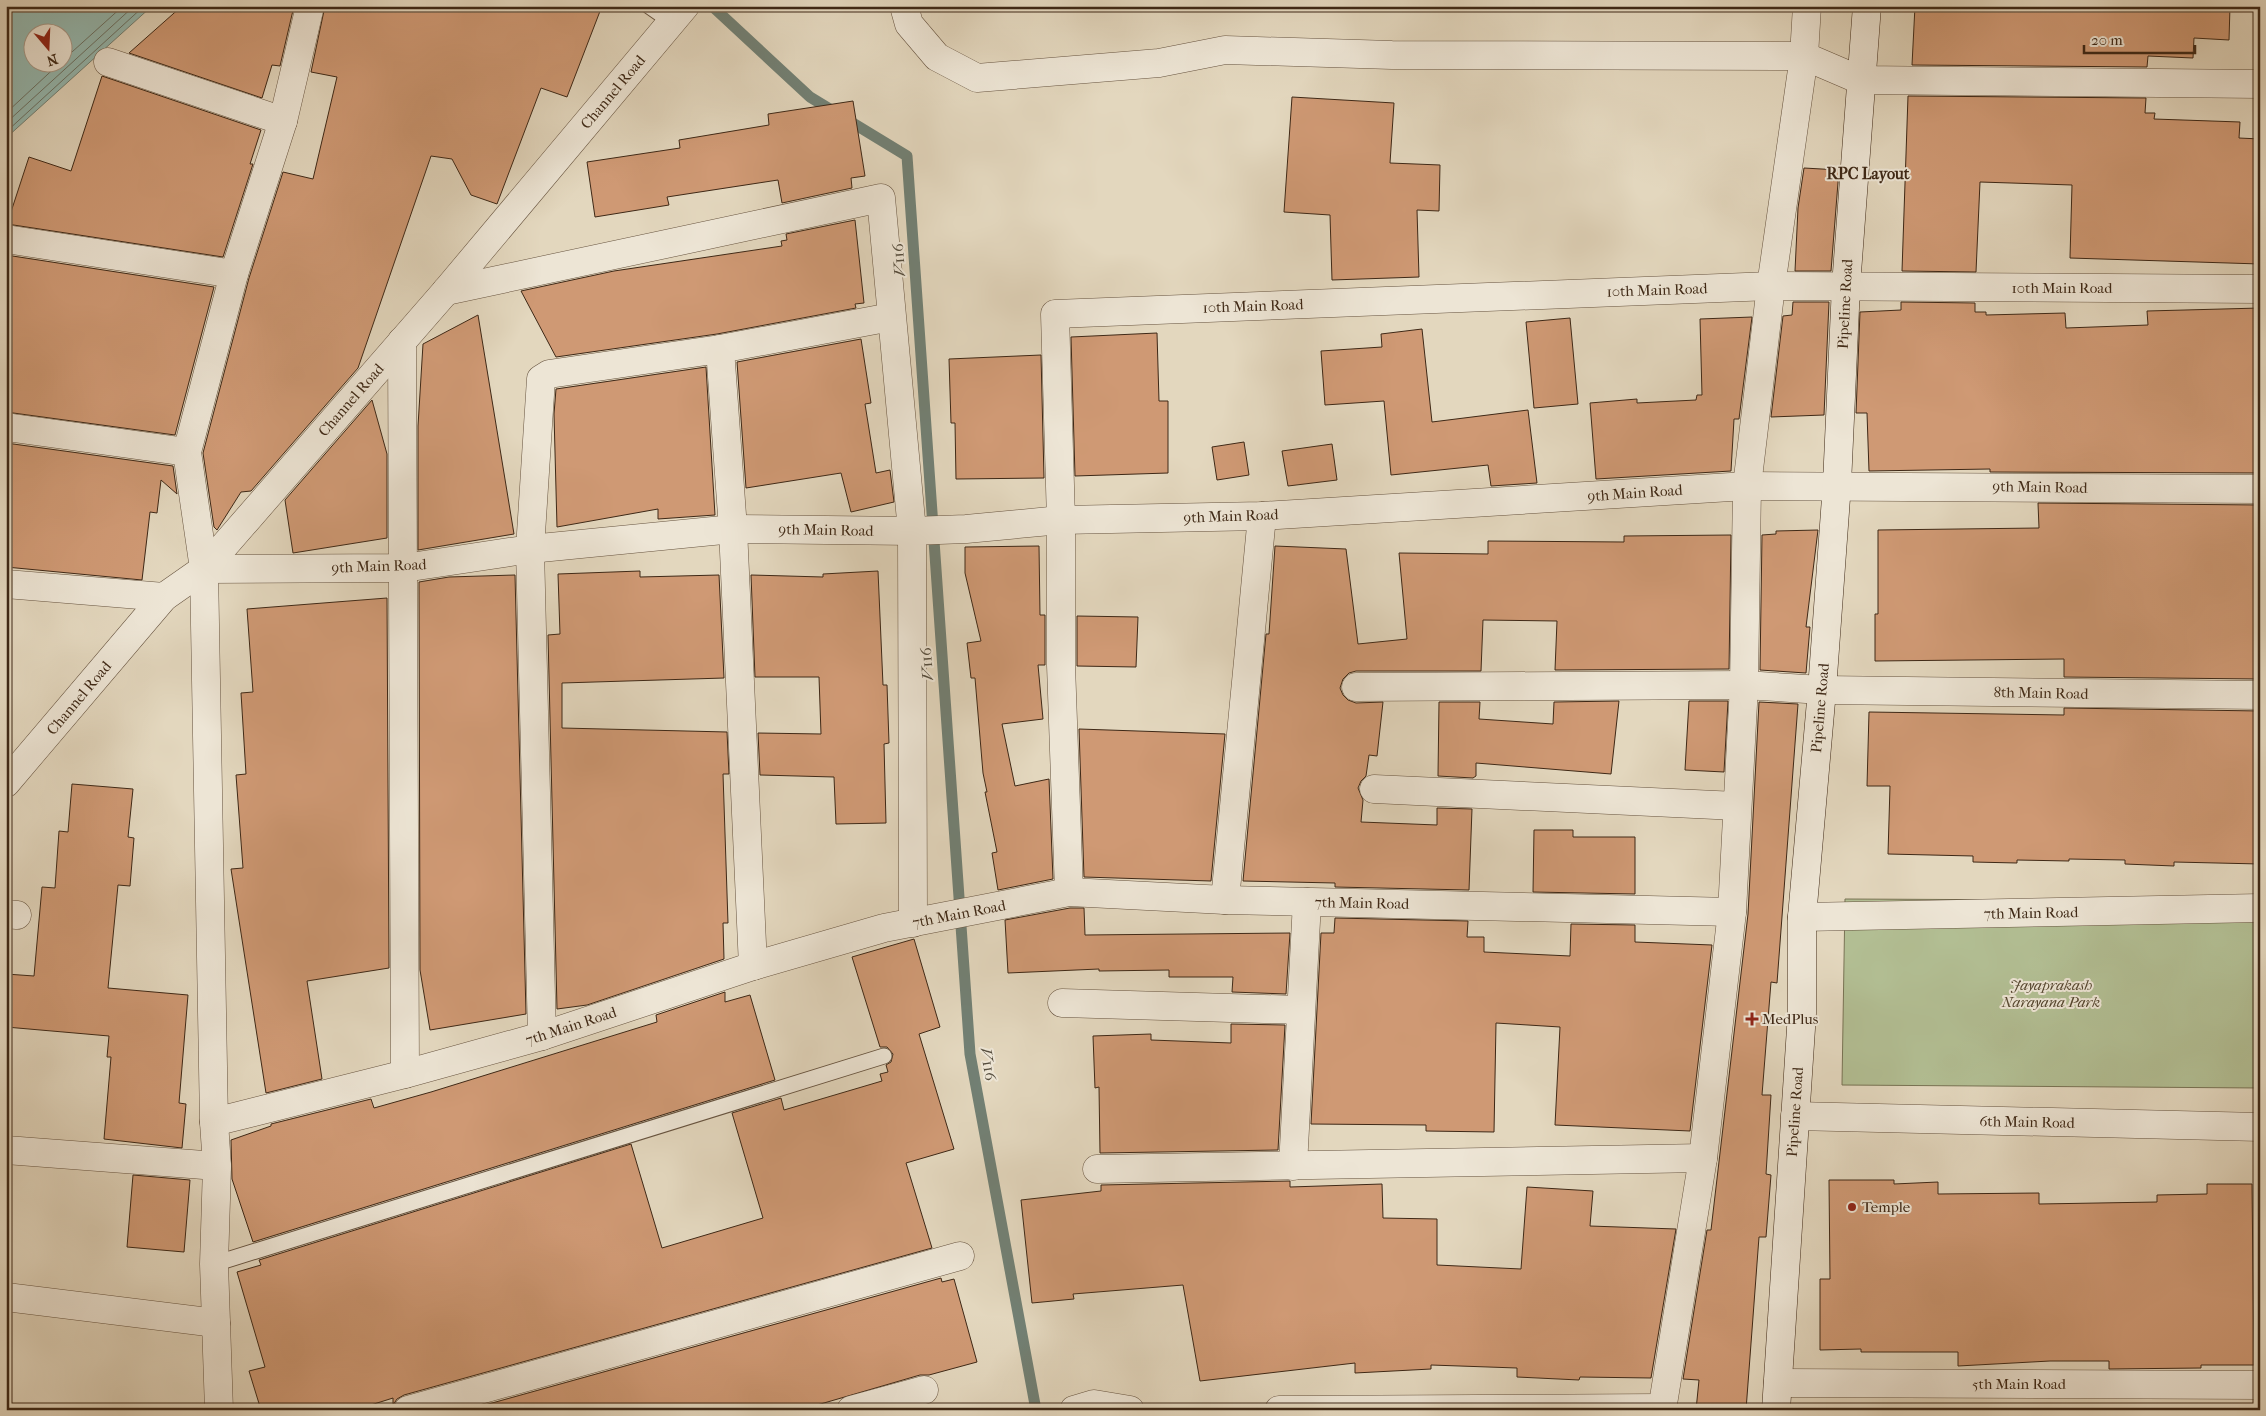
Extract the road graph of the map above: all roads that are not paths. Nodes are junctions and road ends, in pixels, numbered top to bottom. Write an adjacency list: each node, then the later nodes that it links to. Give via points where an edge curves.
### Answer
1 (310, 6): 11 (street)
2 (649, 6): 6 (lane)
3 (904, 6): 7 (street, via 909,24 937,57 977,78 1159,63 1225,50 1402,55)
4 (1807, 6): 7 (street)
5 (1867, 6): 9 (street, Pipeline Road)
6 (679, 14): 17 (street, Channel Road)
7 (1804, 56): 9 (street); 14 (street)
8 (108, 62): 11 (street)
9 (1860, 80): 10 (street); 15 (street, Pipeline Road)
10 (2260, 84)
11 (284, 121): 13 (street)
12 (6, 239): 13 (street)
13 (234, 274): 22 (street)
14 (1771, 286): 15 (street, 10th Main Road); 24 (street); 27 (street, 10th Main Road, via 1055,314)
15 (1846, 286): 16 (street, 10th Main Road); 23 (street, Pipeline Road)
16 (2260, 289)
17 (446, 291): 18 (street, via 881,198); 19 (street, Channel Road)
18 (892, 317): 20 (street); 29 (street)
19 (402, 341): 31 (street); 32 (street, Channel Road)
20 (720, 349): 28 (street); 30 (street, via 549,374 541,379)
21 (6, 426): 22 (street)
22 (187, 452): 32 (street)
23 (1837, 484): 24 (street, 9th Main Road); 25 (street, 9th Main Road); 37 (street, Pipeline Road)
24 (1747, 486): 26 (street, 9th Main Road); 35 (street)
25 (2260, 489)
26 (1262, 516): 27 (street, 9th Main Road); 43 (street)
27 (1061, 520): 29 (street, 9th Main Road); 42 (street, via 1061,665)
28 (732, 529): 29 (street, 9th Main Road); 30 (street, 9th Main Road); 49 (street)
29 (914, 531): 48 (street)
30 (530, 549): 31 (street, 9th Main Road); 52 (street)
31 (404, 568): 32 (street, 9th Main Road); 54 (street)
32 (204, 569): 34 (street, Channel Road); 56 (street)
33 (6, 584): 34 (street)
34 (164, 598): 39 (street, Channel Road)
35 (1744, 685): 36 (street, 8th Main Road); 37 (street, 8th Main Road); 41 (street)
36 (1356, 687)
37 (1822, 690): 38 (street, 8th Main Road); 47 (street, Pipeline Road)
38 (2260, 695)
39 (6, 783)
40 (1374, 789): 41 (street)
41 (1737, 806): 46 (street)
42 (1069, 892): 43 (street, 7th Main Road); 48 (street, 7th Main Road)
43 (1225, 900): 44 (street, 7th Main Road)
44 (1307, 902): 46 (street, 7th Main Road); 51 (street)
45 (2260, 908): 47 (street, 7th Main Road)
46 (1732, 912): 59 (street)
47 (1802, 917): 55 (street, Pipeline Road, via 1802,1013)
48 (920, 922): 49 (street, 7th Main Road, via 884,928)
49 (753, 966): 52 (street, 7th Main Road)
50 (1062, 1003): 51 (street)
51 (1300, 1010): 61 (street)
52 (542, 1036): 54 (street, 7th Main Road)
53 (884, 1056): 64 (lane)
54 (405, 1074): 56 (street, 7th Main Road)
55 (1795, 1116): 57 (street, 6th Main Road); 67 (street, Pipeline Road)
56 (214, 1122): 60 (street)
57 (2260, 1127)
58 (6, 1150): 60 (street)
59 (1703, 1158): 61 (street); 70 (street)
60 (217, 1166): 64 (street)
61 (1293, 1166): 62 (street)
62 (1097, 1169)
63 (960, 1256): 72 (street)
64 (214, 1264): 66 (street)
65 (6, 1297): 66 (street)
66 (216, 1323): 71 (street)
67 (1778, 1383): 68 (street, 5th Main Road); 77 (street, Pipeline Road)
68 (2260, 1385)
69 (924, 1390): 73 (street)
70 (1662, 1409): 76 (street)
71 (219, 1410)
72 (408, 1410)
73 (851, 1410)
74 (1074, 1410): 75 (street, via 1094,1404)
75 (1130, 1410)
76 (1278, 1410)
77 (1776, 1410)

